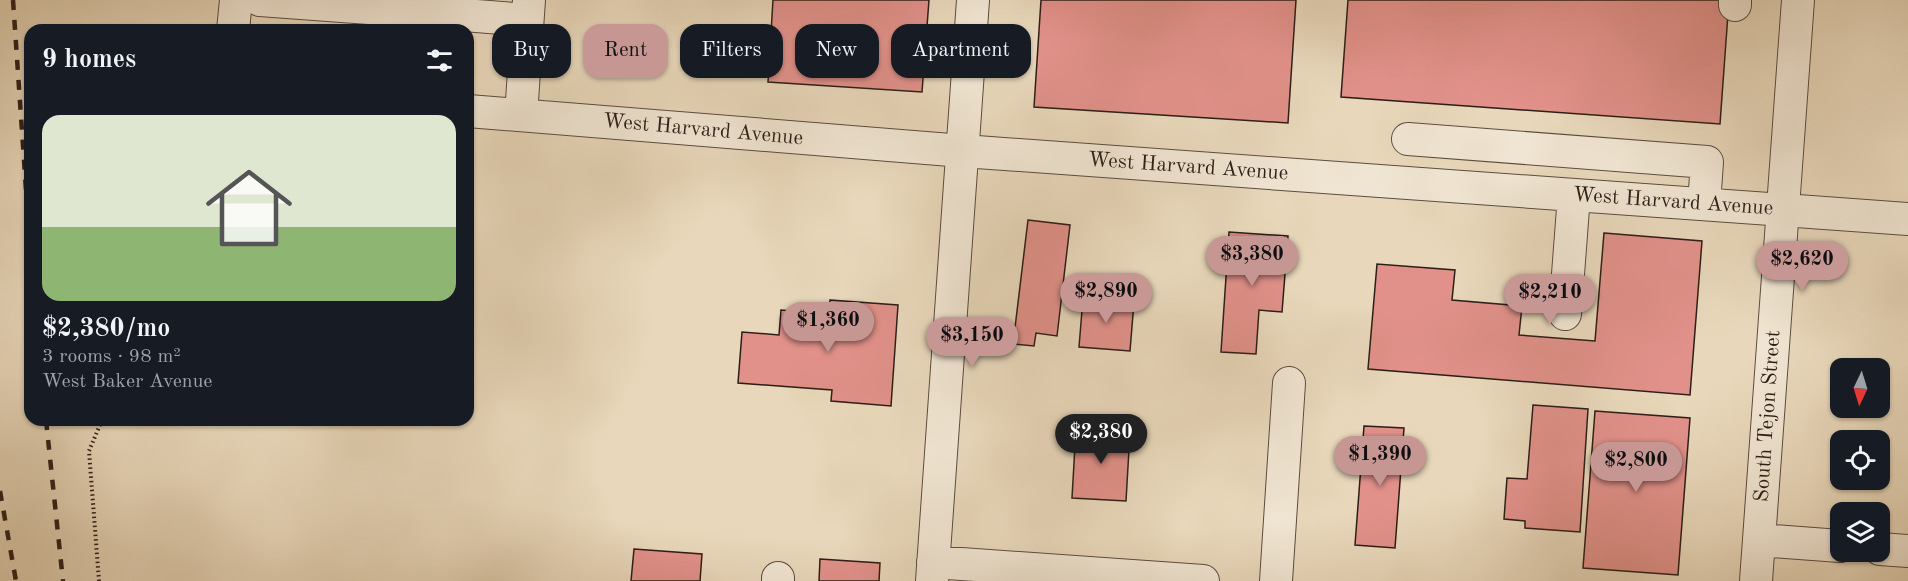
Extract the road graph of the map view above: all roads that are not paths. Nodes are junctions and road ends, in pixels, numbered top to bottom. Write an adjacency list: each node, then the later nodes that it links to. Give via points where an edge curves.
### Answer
1 (236, 0): 7 (street)
2 (260, 0): 5 (street)
3 (973, 0): 12 (street)
4 (1798, 0): 16 (street, South Tejon Street)
5 (451, 7): 6 (street)
6 (528, 10): 9 (street)
7 (234, 24)
8 (474, 111): 9 (street, West Harvard Avenue)
9 (521, 115): 12 (street, West Harvard Avenue)
10 (1408, 139): 11 (street)
11 (1496, 145): 13 (street); 15 (street, via 1707,162)
12 (963, 151): 13 (street, West Harvard Avenue); 24 (street)
13 (1493, 189): 14 (street, West Harvard Avenue)
14 (1574, 195): 15 (street, West Harvard Avenue); 18 (street)
15 (1704, 204): 16 (street, West Harvard Avenue)
16 (1783, 210): 17 (street, West Harvard Avenue); 20 (street, South Tejon Street)
17 (1908, 219)
18 (1565, 314)
19 (1289, 383): 27 (street)
20 (1759, 540): 21 (street); 28 (street, South Tejon Street)
21 (1830, 545)
22 (1890, 550): 23 (street)
23 (1908, 551)
24 (932, 571): 25 (street)
25 (1062, 576): 26 (street)
26 (1195, 581)
27 (1276, 581)
28 (1756, 581)

